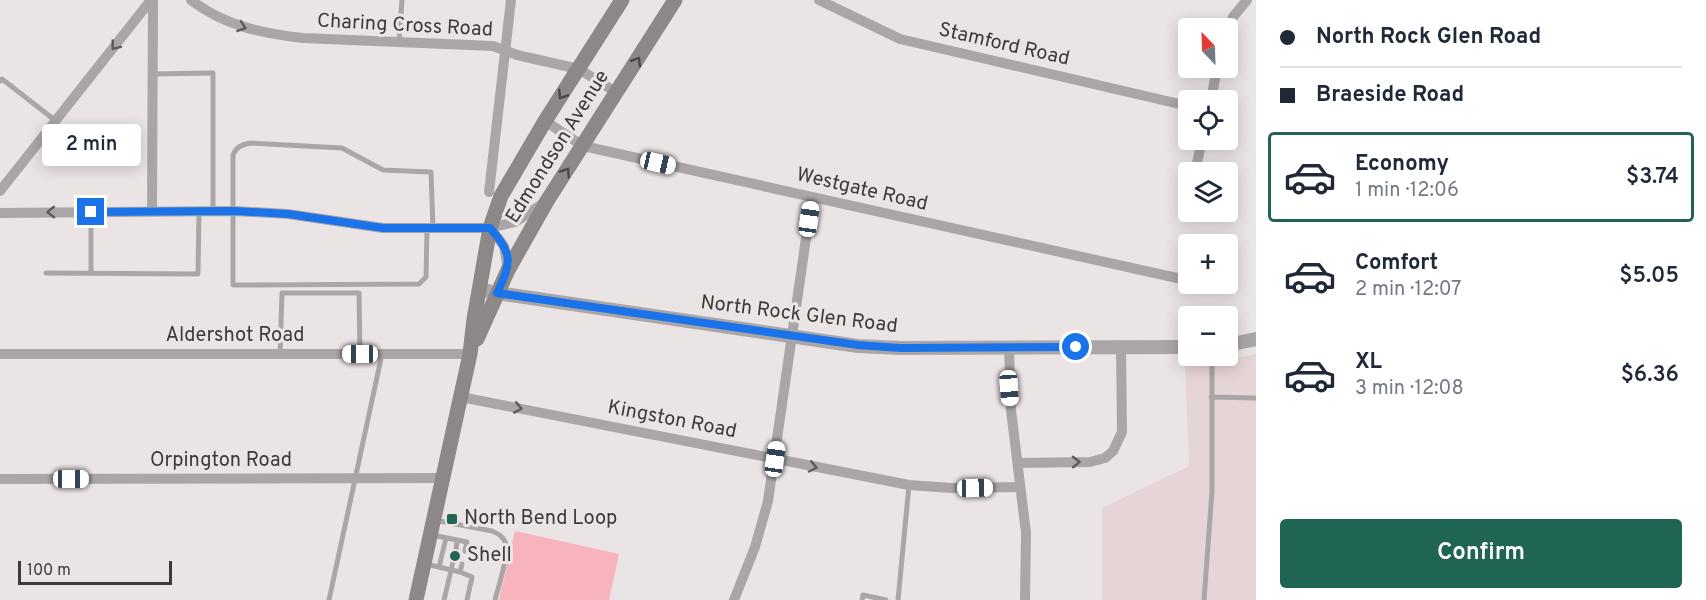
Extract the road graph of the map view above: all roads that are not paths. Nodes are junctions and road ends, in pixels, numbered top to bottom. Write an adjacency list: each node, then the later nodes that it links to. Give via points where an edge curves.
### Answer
1 (152, 0): 13 (street); 18 (street, one-way to 18)
2 (191, 0): 10 (street, Charing Cross Road, one-way to 10, via 228,22 275,35)
3 (402, 0): 10 (lane)
4 (511, 0): 11 (street)
5 (622, 0): 12 (main road, Edmondson Avenue)
6 (675, 0): 15 (main road, Edmondson Avenue, one-way to 6)
7 (819, 0): 16 (street, Stamford Road, via 900,39)
8 (1247, 0): 9 (street)
9 (1233, 18)
10 (399, 41): 11 (street, Charing Cross Road, via 493,46)
11 (506, 51): 12 (street, Charing Cross Road); 21 (street)
12 (579, 69): 15 (street, Charing Cross Road); 17 (main road, Edmondson Avenue, one-way to 17)
13 (154, 74): 24 (street); 28 (lane, via 213,73)
14 (0, 81): 18 (lane)
15 (617, 93): 19 (main road, Edmondson Avenue)
16 (1178, 104)
17 (544, 121): 19 (street, Westgate Road); 30 (main road, Edmondson Avenue, via 501,195)
18 (56, 122): 20 (street)
19 (583, 146): 22 (street, Westgate Road); 23 (main road, Edmondson Avenue, one-way to 19)
20 (0, 191)
21 (489, 192)
22 (812, 197): 35 (street, Westgate Road); 38 (street)
23 (547, 201): 30 (street, via 515,222); 32 (main road, Edmondson Avenue)
24 (152, 211): 26 (street); 27 (street)
25 (234, 211): 28 (street); 31 (street, via 288,214 383,228); 31 (lane, via 233,285 419,284 426,277); 31 (lane, via 233,155 239,147 251,143 342,148 383,170 431,172)
26 (91, 212): 29 (street, one-way to 29); 34 (lane)
27 (199, 212): 28 (street); 34 (lane, via 198,274)
28 (213, 212)
29 (0, 213)
30 (490, 228): 31 (street); 32 (street, via 504,246); 36 (main road, Edmondson Avenue)
31 (430, 229)
32 (508, 270): 37 (main road, Edmondson Avenue)
33 (46, 273): 34 (lane)
34 (91, 273)
35 (1177, 278)
36 (480, 289): 37 (street, North Rock Glen Road); 48 (main road, Edmondson Avenue)
37 (497, 293): 38 (street, North Rock Glen Road); 48 (main road, Edmondson Avenue)
38 (792, 337): 43 (street, North Rock Glen Road, via 900,348); 53 (street)
39 (1256, 339): 40 (street)
40 (1238, 343)
41 (1121, 347): 42 (street, North Rock Glen Road); 43 (street, North Rock Glen Road); 54 (street, one-way to 41, via 1090,462 1113,452 1122,432)
42 (1178, 347)
43 (1009, 348): 54 (street, via 1010,399)
44 (0, 354): 45 (street, Aldershot Road)
45 (280, 354): 46 (street, Aldershot Road); 46 (lane, via 282,293 359,293)
46 (360, 354): 47 (street, Aldershot Road)
47 (382, 354): 48 (street, Aldershot Road); 56 (lane)
48 (470, 354): 50 (main road, Edmondson Avenue)
49 (1212, 366): 51 (lane)
50 (461, 397): 53 (street, Kingston Road, one-way to 53); 55 (main road, Edmondson Avenue)
51 (1211, 397): 52 (lane); 80 (lane, via 1212,491)
52 (1256, 398)
53 (775, 459): 58 (street, Kingston Road, one-way to 58); 75 (street, via 763,522)
54 (1018, 462): 59 (street)
55 (443, 478): 56 (street, Orpington Road); 60 (main road, Edmondson Avenue)
56 (354, 479): 57 (street, Orpington Road); 70 (lane)
57 (0, 480)
58 (909, 485): 59 (street, Kingston Road); 78 (lane)
59 (1020, 487): 79 (street, via 1026,533)
60 (432, 527): 61 (lane); 67 (main road, Edmondson Avenue); 74 (lane, via 492,531 503,538 506,550)
61 (446, 538): 62 (lane); 67 (lane)
62 (457, 540): 63 (lane); 64 (lane, via 467,542)
63 (456, 550)
64 (465, 551)
65 (453, 562): 68 (lane)
66 (462, 564): 69 (lane)
67 (432, 566): 68 (lane); 71 (main road, Edmondson Avenue)
68 (451, 570): 69 (lane); 72 (lane)
69 (460, 572): 73 (lane, via 471,577)
70 (328, 600)
71 (416, 600)
72 (444, 600)
73 (467, 600)
74 (495, 600)
75 (734, 600)
76 (862, 600): 77 (lane, via 864,595)
77 (886, 600)
78 (898, 600)
79 (1025, 600)
80 (1204, 600)

